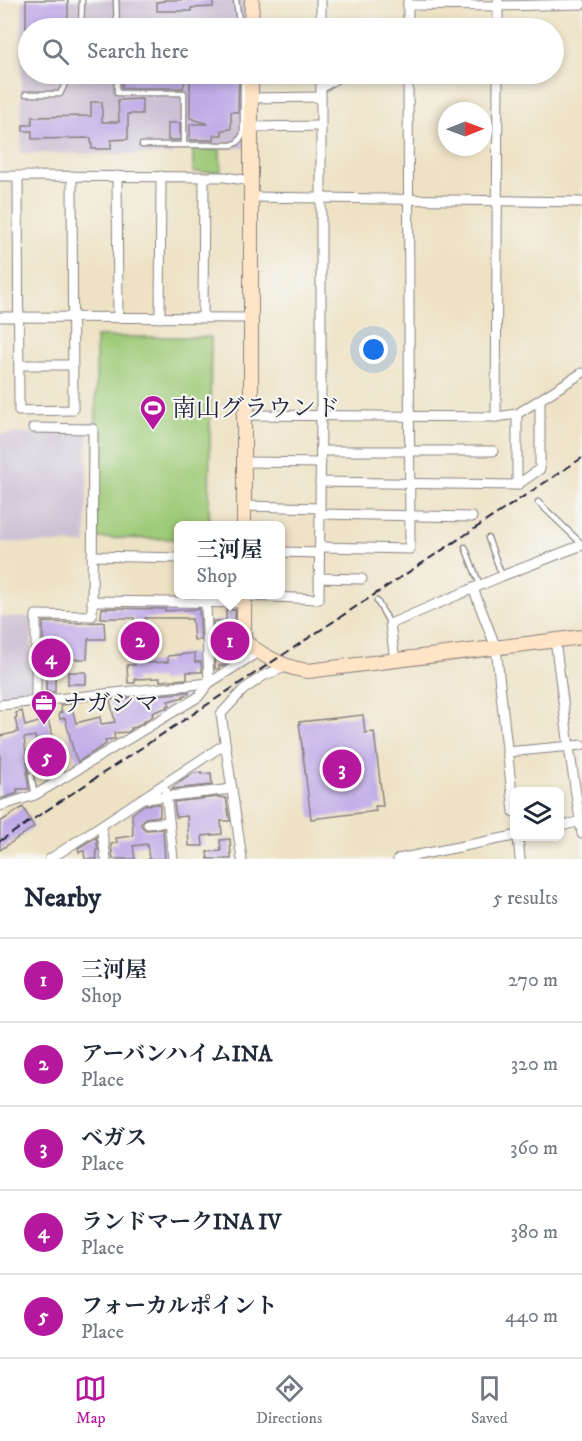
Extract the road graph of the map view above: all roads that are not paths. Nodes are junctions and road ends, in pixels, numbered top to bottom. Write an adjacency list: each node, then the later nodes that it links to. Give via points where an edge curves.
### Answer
1 (82, 0): 9 (lane)
2 (117, 0): 10 (lane)
3 (236, 0): 11 (lane)
4 (252, 0): 12 (street)
5 (321, 0): 13 (street)
6 (408, 3): 7 (street)
7 (498, 3): 8 (street)
8 (582, 4)
9 (81, 18)
10 (117, 18)
11 (239, 18)
12 (251, 18)
13 (321, 18)
14 (65, 84): 23 (lane, via 60,94)
15 (117, 84): 28 (lane, via 117,93 184,93)
16 (243, 84): 28 (lane, via 243,134 238,142)
17 (251, 84): 24 (street)
18 (321, 84): 22 (street)
19 (332, 84): 22 (street)
20 (408, 84): 38 (street)
21 (498, 84): 39 (street)
22 (321, 93): 24 (street); 25 (street)
23 (26, 94)
24 (251, 98): 26 (street)
25 (321, 126): 26 (street); 37 (street)
26 (251, 127): 35 (street)
27 (142, 145): 28 (lane)
28 (184, 145)
29 (0, 176): 30 (street)
30 (18, 176): 31 (street); 42 (street)
31 (72, 176): 32 (street); 43 (street)
32 (117, 176): 33 (street); 44 (street)
33 (160, 176): 34 (street); 45 (street)
34 (204, 177): 35 (street); 46 (street)
35 (251, 181): 36 (street)
36 (251, 197): 37 (street); 47 (street)
37 (321, 198): 38 (street); 54 (street)
38 (408, 199): 39 (street); 55 (street)
39 (497, 201): 40 (street); 56 (street)
40 (582, 202)
41 (0, 317): 42 (street)
42 (19, 317): 43 (street); 48 (street)
43 (72, 318): 44 (street); 49 (street)
44 (118, 318): 45 (street)
45 (160, 318): 46 (street)
46 (203, 318): 47 (street)
47 (251, 318): 53 (street, via 251,399)
48 (19, 365): 49 (street); 49 (street, via 19,411 72,410)
49 (72, 365)
50 (582, 373): 51 (street)
51 (540, 400): 52 (street); 65 (street, via 540,469)
52 (517, 414): 56 (street); 65 (street)
53 (244, 416): 54 (street); 61 (street)
54 (321, 416): 55 (street); 58 (street)
55 (411, 416): 56 (street); 59 (street)
56 (495, 417)
57 (33, 429): 77 (street, via 93,429)
58 (321, 451): 59 (street); 62 (street)
59 (410, 451): 60 (street); 64 (street)
60 (493, 451)
61 (244, 462): 62 (street); 67 (street)
62 (321, 463): 63 (street)
63 (320, 482): 64 (street); 68 (street)
64 (410, 483): 65 (street); 69 (street)
65 (517, 485)
66 (538, 502): 73 (lane)
67 (244, 506): 68 (street); 71 (street)
68 (320, 511): 69 (street); 75 (street)
69 (410, 516): 70 (street); 75 (street, via 410,549)
70 (472, 517)
71 (244, 521)
72 (488, 538): 79 (lane)
73 (582, 544): 79 (street)
74 (465, 547): 82 (lane)
75 (320, 550): 76 (street); 80 (street)
76 (285, 552)
77 (92, 556): 78 (street); 86 (street)
78 (174, 558)
79 (502, 576): 82 (street)
80 (319, 578): 81 (street); 85 (street, via 319,599)
81 (362, 579)
82 (476, 587): 89 (street); 92 (street)
83 (238, 599): 88 (street)
84 (244, 599): 93 (street, via 244,641)
85 (285, 599)
86 (92, 601): 88 (street); 97 (street, via 92,616 36,615)
87 (377, 601): 89 (lane)
88 (206, 604): 96 (street)
89 (390, 624): 94 (street)
90 (582, 637): 91 (street)
91 (555, 640): 92 (street); 101 (street)
92 (496, 648): 94 (street); 102 (street)
93 (258, 652): 95 (street); 96 (street)
94 (395, 660): 95 (street, via 308,671)
95 (288, 666): 99 (street, via 243,690 221,714)
96 (209, 683): 97 (street); 107 (street, via 198,697)
97 (36, 701): 98 (street)
98 (0, 705)
99 (225, 744): 104 (street); 106 (street)
100 (582, 745): 101 (street)
101 (569, 747): 102 (street); 111 (street)
102 (507, 752): 105 (street)
103 (31, 775): 107 (lane)
104 (165, 784): 108 (street); 109 (street)
105 (511, 787)
106 (232, 789): 108 (street); 123 (street)
107 (35, 795): 110 (street)
108 (166, 796): 109 (street); 112 (street)
109 (141, 799): 115 (street)
110 (0, 806)
111 (581, 821): 114 (street); 116 (street)
112 (169, 822): 113 (street); 122 (street)
113 (148, 824)
114 (564, 825)
115 (101, 826): 120 (street); 121 (street)
116 (582, 834)
117 (510, 837): 119 (street)
118 (517, 841): 125 (street)
119 (415, 858): 124 (street)
120 (51, 859)
121 (106, 859)
122 (173, 859)
123 (242, 859)
124 (398, 859)
125 (520, 859)

